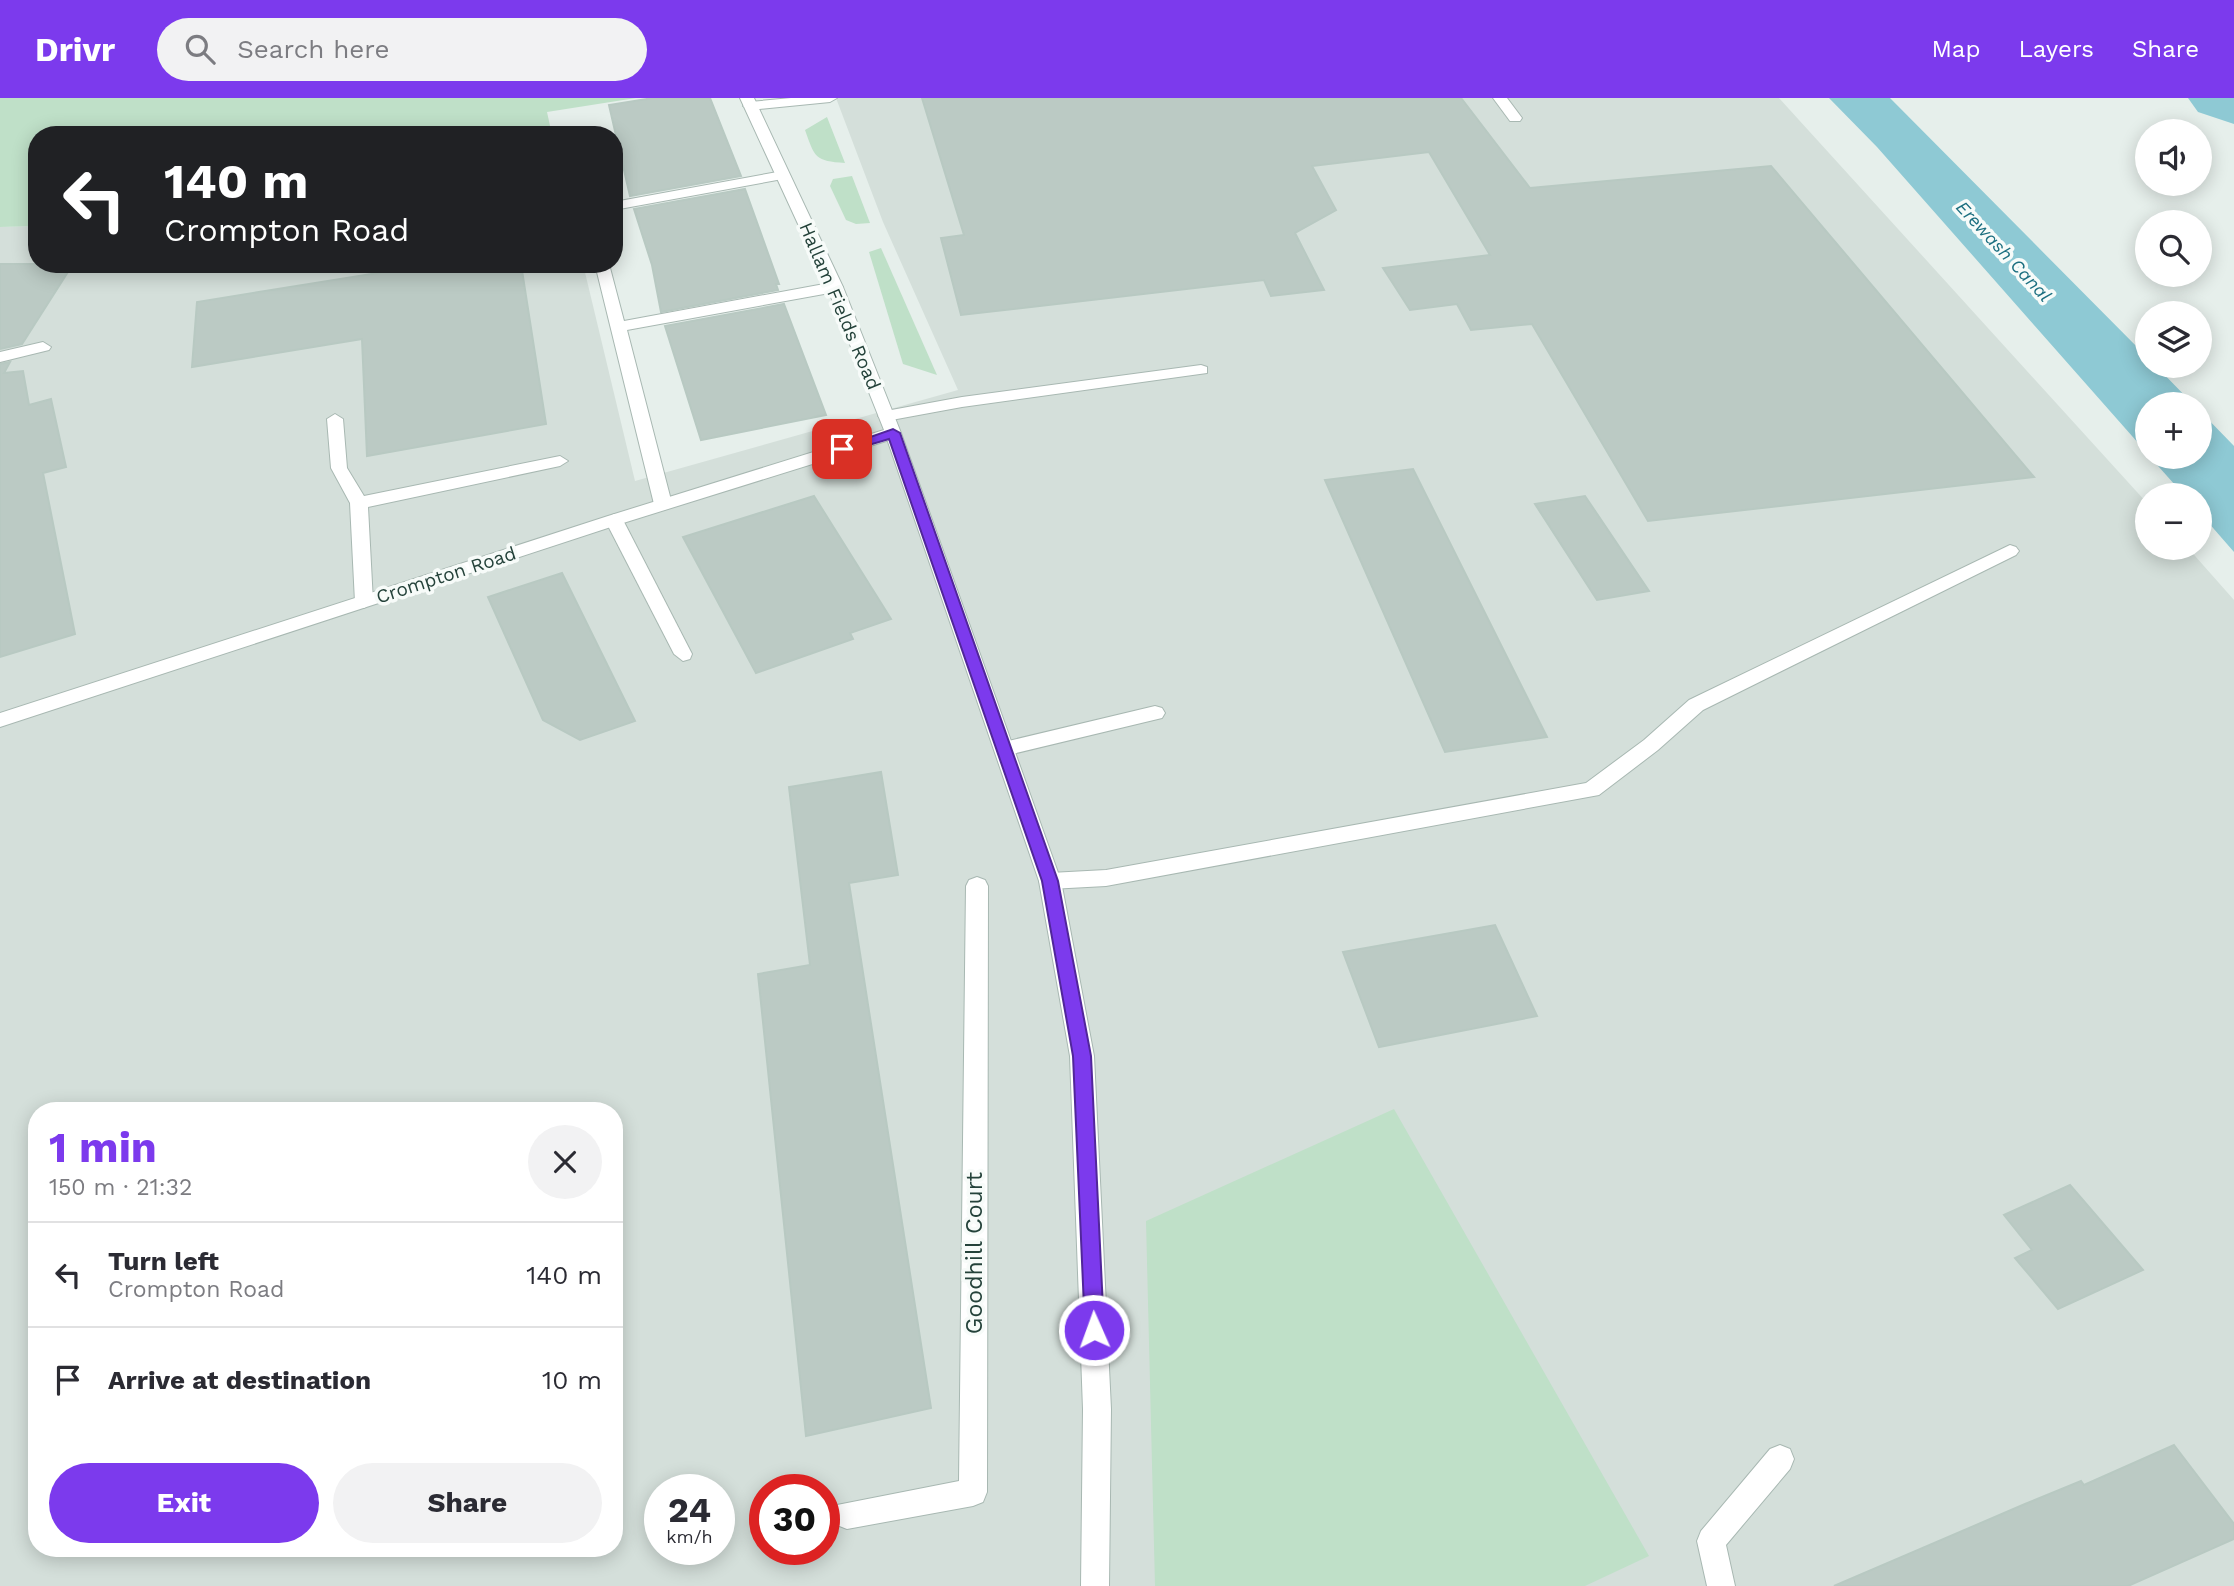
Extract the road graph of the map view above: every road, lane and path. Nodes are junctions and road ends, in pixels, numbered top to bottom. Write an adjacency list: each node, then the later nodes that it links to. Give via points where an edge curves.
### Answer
1 (830, 98): 3 (street)
2 (1500, 98): 4 (street)
3 (749, 102): 5 (street, Hallam Fields Road)
4 (1515, 118)
5 (783, 175): 6 (street); 8 (street, Hallam Fields Road)
6 (623, 204)
7 (604, 273): 9 (street)
8 (835, 287): 9 (street); 14 (street, Hallam Fields Road)
9 (617, 327): 17 (street)
10 (43, 347): 11 (street)
11 (0, 357)
12 (1201, 370): 14 (street, Crompton Road)
13 (335, 419): 16 (street, via 339,468)
14 (889, 425): 17 (street, Crompton Road); 24 (street, Hallam Fields Road)
15 (560, 461): 16 (street)
16 (359, 503): 20 (street)
17 (663, 505): 18 (street, Crompton Road)
18 (614, 520): 20 (street, Crompton Road); 21 (street)
19 (2010, 551): 25 (street, via 1696,705 1592,790 1106,878)
20 (364, 602): 23 (street, Crompton Road)
21 (683, 654)
22 (1155, 713): 24 (street)
23 (0, 720)
24 (1004, 749): 25 (street, Hallam Fields Road)
25 (1050, 881): 29 (street, Hallam Fields Road, via 1082,1056 1090,1172 1097,1409)
26 (977, 886): 28 (street, Goodhill Court, via 973,1492)
27 (1780, 1459): 30 (street, via 1712,1541)
28 (847, 1515)
29 (1094, 1586)
30 (1721, 1586)

